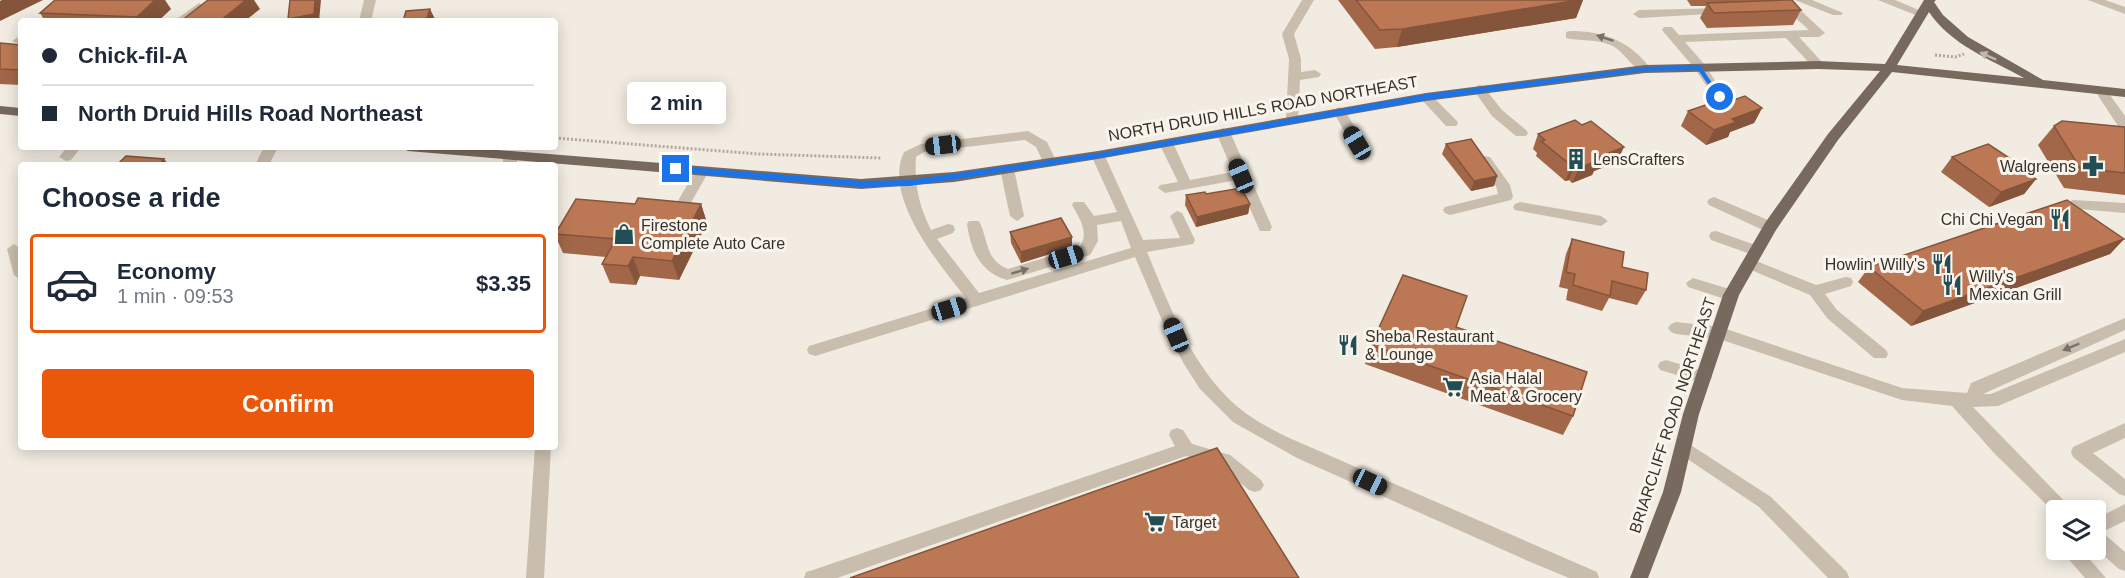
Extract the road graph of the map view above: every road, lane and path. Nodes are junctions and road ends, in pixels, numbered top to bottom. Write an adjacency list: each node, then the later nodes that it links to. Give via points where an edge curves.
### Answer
1 (370, 0): 14 (street)
2 (1308, 0): 24 (street, via 1288,34 1295,59)
3 (1801, 0): 11 (street)
4 (1884, 0): 6 (street)
5 (2094, 0): 10 (street)
6 (1927, 5): 21 (main road, BRIARCLIFF ROAD NORTHEAST); 25 (main road, one-way to 6, via 1964,42)
7 (199, 6): 13 (street)
8 (1769, 9): 16 (street, via 1792,8 1819,33)
9 (1734, 10): 12 (street)
10 (2125, 11)
11 (1837, 13)
12 (1639, 14)
13 (184, 18)
14 (366, 18)
15 (1570, 35): 22 (street, one-way to 15, via 1635,56 1604,37)
16 (1791, 36): 19 (street); 20 (street, via 1672,35)
17 (1971, 52): 18 (path, via 1955,57)
18 (1935, 55)
19 (1818, 65): 20 (main road, NORTH DRUID HILLS ROAD NORTHEAST); 21 (main road, NORTH DRUID HILLS ROAD NORTHEAST)
20 (1700, 67): 22 (main road, NORTH DRUID HILLS ROAD NORTHEAST); 30 (street)
21 (1888, 68): 25 (main road, NORTH DRUID HILLS ROAD NORTHEAST); 70 (main road, BRIARCLIFF ROAD NORTHEAST, via 1838,130)
22 (1645, 69): 26 (main road, NORTH DRUID HILLS ROAD NORTHEAST)
23 (1315, 74): 24 (street)
24 (1294, 77): 34 (street)
25 (2040, 83): 27 (main road, NORTH DRUID HILLS ROAD NORTHEAST)
26 (1479, 90): 29 (main road, NORTH DRUID HILLS ROAD NORTHEAST); 38 (street, via 1497,113)
27 (2101, 91): 28 (main road, NORTH DRUID HILLS ROAD NORTHEAST); 36 (street)
28 (2125, 93)
29 (1426, 97): 32 (main road, NORTH DRUID HILLS ROAD NORTHEAST); 35 (street)
30 (1720, 97)
31 (0, 110): 33 (main road)
32 (1339, 111): 34 (main road, NORTH DRUID HILLS ROAD NORTHEAST); 43 (street)
33 (18, 112)
34 (1292, 119): 37 (main road, NORTH DRUID HILLS ROAD NORTHEAST)
35 (1450, 123)
36 (2121, 127)
37 (1223, 132): 40 (main road, NORTH DRUID HILLS ROAD NORTHEAST); 52 (street)
38 (1521, 133)
39 (558, 138): 45 (path, via 791,156)
40 (1166, 142): 44 (main road, NORTH DRUID HILLS ROAD NORTHEAST); 54 (street)
41 (1476, 147): 61 (street, via 1503,185 1506,197)
42 (430, 150): 46 (main road, NORTH DRUID HILLS ROAD NORTHEAST)
43 (1364, 154)
44 (1098, 155): 48 (main road, NORTH DRUID HILLS ROAD NORTHEAST); 63 (street)
45 (881, 158)
46 (510, 161): 47 (main road, NORTH DRUID HILLS ROAD NORTHEAST)
47 (529, 162)
48 (1050, 163): 50 (main road, NORTH DRUID HILLS ROAD NORTHEAST); 53 (street, via 1042,145 1028,135 921,148 909,155)
49 (558, 164): 51 (main road, NORTH DRUID HILLS ROAD NORTHEAST)
50 (1007, 169): 53 (main road, NORTH DRUID HILLS ROAD NORTHEAST); 64 (street)
51 (702, 171): 53 (main road, NORTH DRUID HILLS ROAD NORTHEAST, via 861,184); 62 (street)
52 (1241, 176): 54 (street); 69 (street)
53 (909, 183): 73 (street, via 914,212)
54 (1186, 184): 55 (street)
55 (1165, 188)
56 (1714, 202): 70 (street)
57 (1079, 205): 67 (street)
58 (2073, 205): 60 (street)
59 (1520, 207): 66 (street)
60 (2125, 208)
61 (1450, 210)
62 (678, 213)
63 (1126, 215): 67 (street); 74 (street)
64 (1017, 216)
65 (1178, 216): 74 (street, via 1182,241)
66 (1601, 221)
67 (1090, 222): 68 (street, one-way to 67, via 982,256 997,272 1008,275 1085,251 1091,241)
68 (974, 224)
69 (1265, 227)
70 (1770, 227): 76 (main road, BRIARCLIFF ROAD NORTHEAST)
71 (948, 229): 73 (street)
72 (1716, 236): 76 (street)
73 (927, 237): 82 (street)
74 (1140, 248): 82 (street); 105 (street, via 1183,351 1234,415 1500,542)
75 (14, 249): 77 (street)
76 (1752, 257): 80 (street); 81 (main road, BRIARCLIFF ROAD NORTHEAST)
77 (18, 264)
78 (1846, 282): 80 (street)
79 (1693, 283): 81 (street)
80 (1815, 291): 88 (street, via 1832,314)
81 (1731, 295): 85 (main road, BRIARCLIFF ROAD NORTHEAST)
82 (976, 300): 87 (street)
83 (2125, 324): 91 (street, one-way to 91, via 1977,388)
84 (1676, 328): 85 (street)
85 (1719, 333): 90 (main road, BRIARCLIFF ROAD NORTHEAST); 91 (street, via 1902,394)
86 (2125, 345): 91 (street, via 1992,401)
87 (815, 350)
88 (1880, 354)
89 (1666, 366): 90 (street)
90 (1704, 377): 93 (main road, BRIARCLIFF ROAD NORTHEAST)
91 (1965, 399): 97 (street, via 2001,449)
92 (2125, 430): 96 (street, via 2079,452)
93 (1683, 447): 106 (main road, BRIARCLIFF ROAD NORTHEAST, via 1672,492); 107 (street, via 1765,502)
94 (543, 450): 103 (street)
95 (1255, 485): 104 (street, via 1224,460 1181,442)
96 (2125, 489)
97 (2054, 500)
98 (2125, 512): 99 (street)
99 (2106, 522)
100 (2106, 546): 102 (street)
101 (2079, 560): 108 (street)
102 (2125, 562)
103 (535, 573)
104 (813, 578)
105 (1590, 578)
106 (1639, 578)
107 (1840, 578)
108 (2097, 578)

